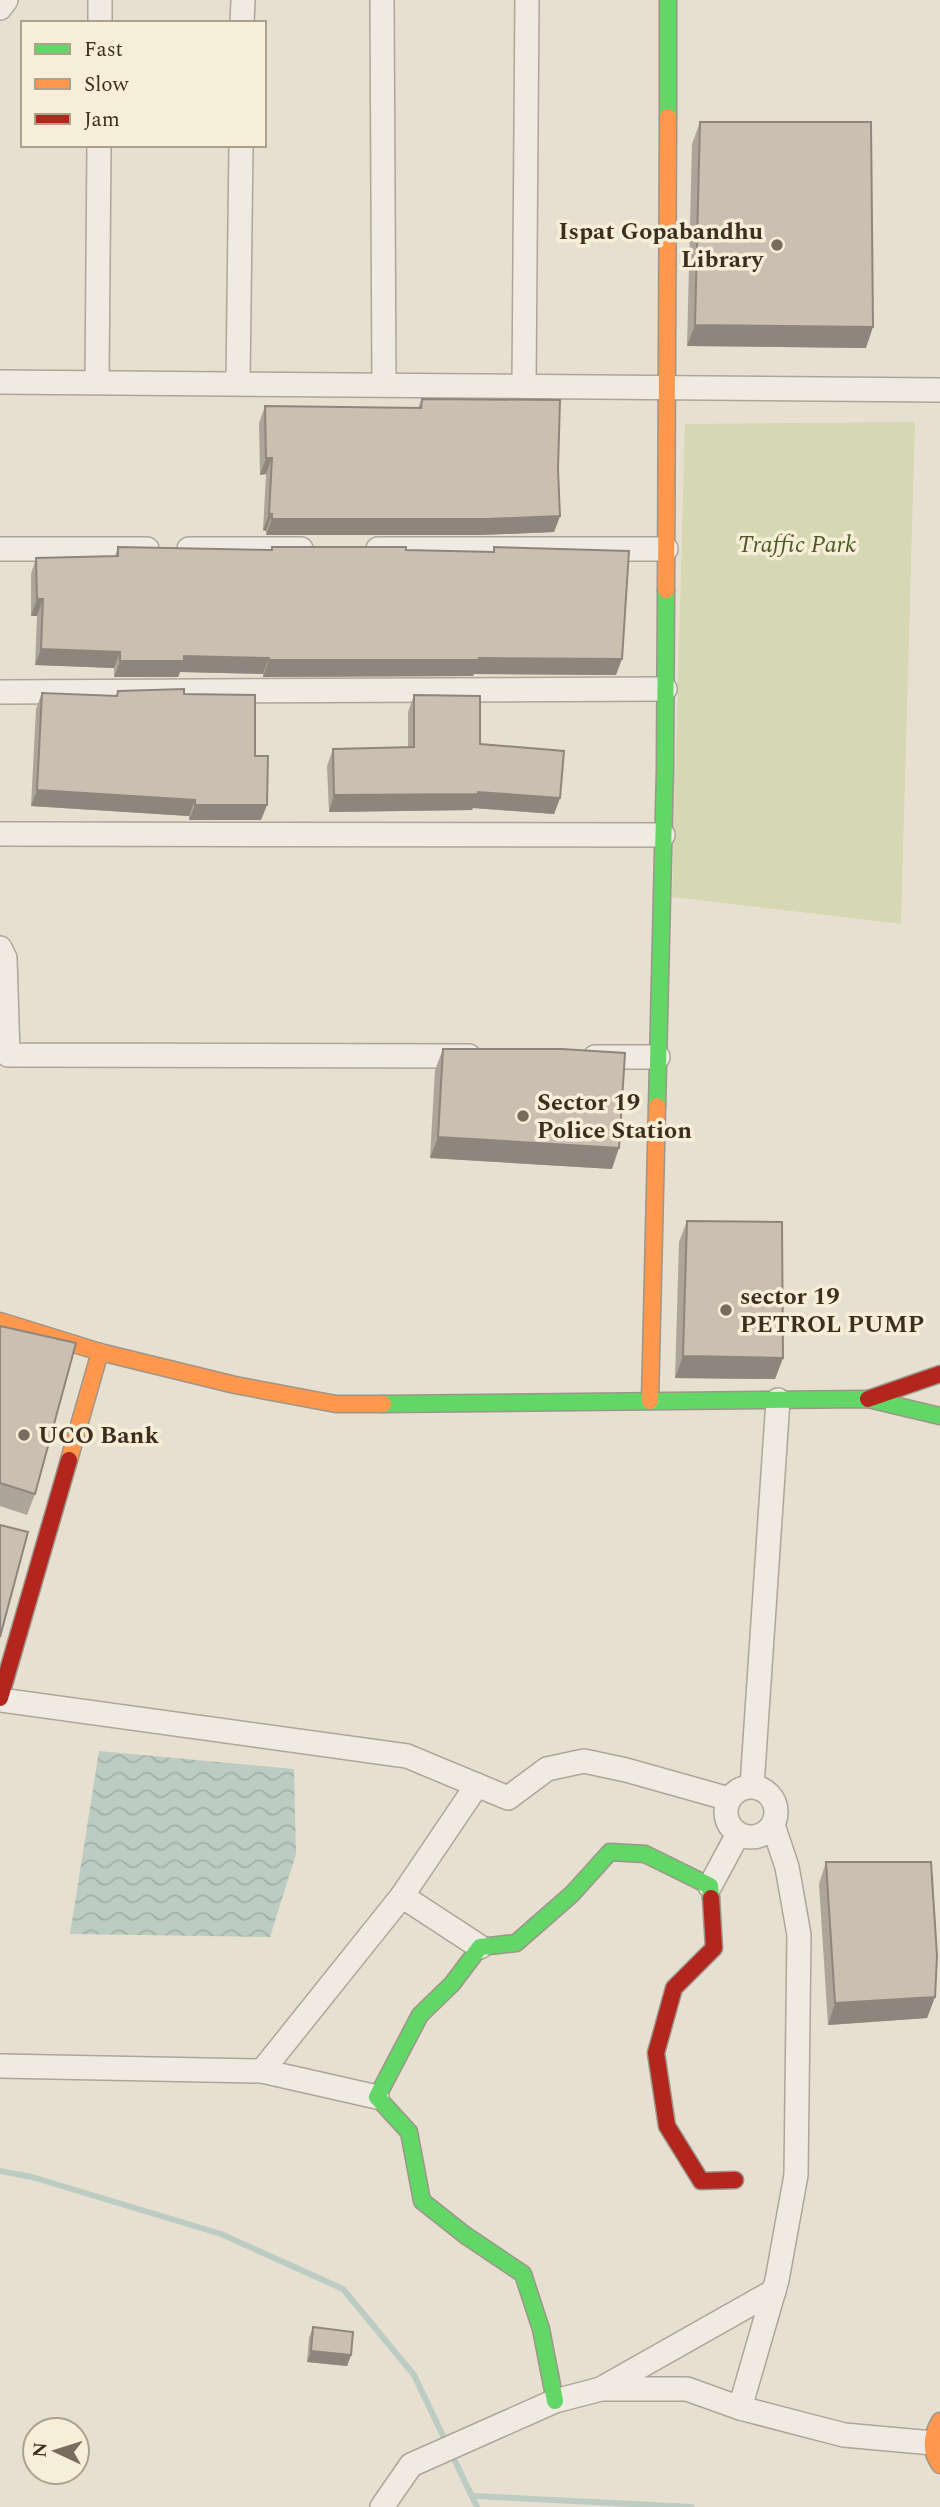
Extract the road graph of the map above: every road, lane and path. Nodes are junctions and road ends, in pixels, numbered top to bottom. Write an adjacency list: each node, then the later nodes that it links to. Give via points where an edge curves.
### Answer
1 (6, 0): 7 (street)
2 (100, 0): 8 (street)
3 (243, 0): 9 (street)
4 (383, 0): 15 (street)
5 (527, 0): 16 (street)
6 (668, 0): 17 (street)
7 (0, 8)
8 (100, 21)
9 (242, 21)
10 (99, 147): 13 (street)
11 (241, 147): 14 (street)
12 (0, 382): 13 (street)
13 (97, 382): 14 (street)
14 (238, 383): 15 (street)
15 (383, 384): 16 (street)
16 (524, 386): 17 (street)
17 (667, 387): 18 (street); 22 (street)
18 (940, 390)
19 (0, 549): 20 (street)
20 (319, 549)
21 (361, 549): 22 (street)
22 (666, 549): 23 (street)
23 (665, 689): 24 (street); 26 (street)
24 (0, 692)
25 (0, 834): 26 (street)
26 (663, 835): 30 (street)
27 (1, 951): 28 (street, via 5,958 8,1055)
28 (492, 1056)
29 (575, 1057): 30 (street)
30 (658, 1057): 36 (street)
31 (0, 1321): 32 (street)
32 (100, 1352): 36 (street, via 336,1404); 38 (street)
33 (940, 1374): 34 (street)
34 (868, 1399): 35 (street); 37 (street)
35 (778, 1400): 36 (street); 40 (street)
36 (650, 1401)
37 (940, 1416)
38 (1, 1693): 39 (street, via 407,1756)
39 (477, 1785): 41 (street, via 508,1798 547,1769 584,1761); 45 (street)
40 (752, 1786): 41 (street, via 736,1791); 42 (street, via 772,1798)
41 (729, 1799): 43 (street, via 726,1818)
42 (773, 1825): 43 (street, via 757,1837); 51 (street, via 787,1867 799,1935 796,2175)
43 (738, 1834): 44 (street)
44 (710, 1886): 46 (street, via 645,1854 610,1852 572,1894 516,1943); 50 (street, via 713,1948 674,1988 656,2053 667,2126 701,2181)
45 (402, 1896): 46 (street); 48 (street)
46 (480, 1947): 49 (street, via 420,2015)
47 (0, 2066): 48 (street)
48 (262, 2071): 49 (street)
49 (377, 2097): 53 (street, via 409,2132 422,2201 523,2274 541,2329)
50 (735, 2180)
51 (774, 2291): 52 (street); 54 (street)
52 (601, 2389): 53 (street); 54 (street, via 687,2389)
53 (555, 2401): 58 (street, via 411,2465)
54 (740, 2408): 56 (street, via 844,2435)
55 (940, 2421): 56 (street)
56 (933, 2443): 57 (street)
57 (940, 2465)
58 (382, 2507)

